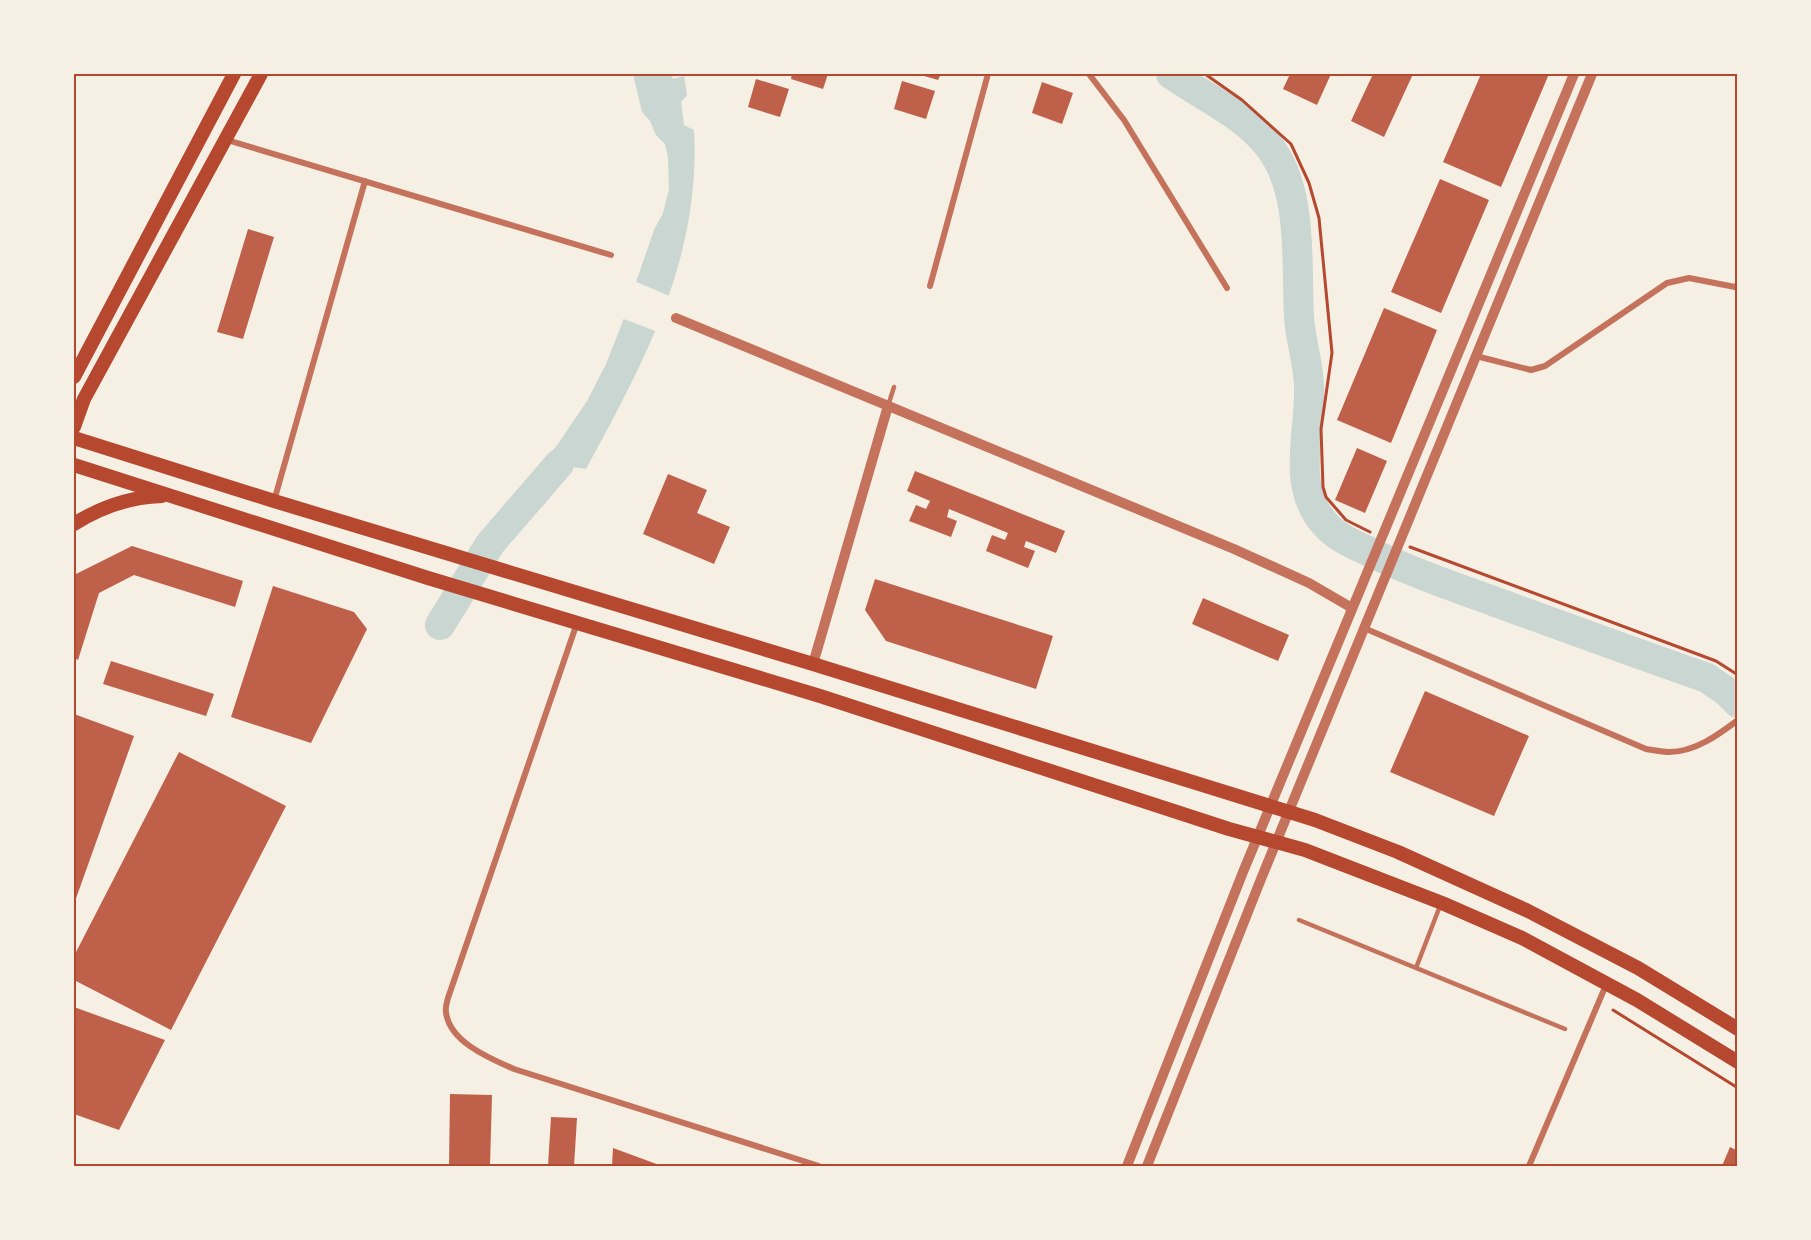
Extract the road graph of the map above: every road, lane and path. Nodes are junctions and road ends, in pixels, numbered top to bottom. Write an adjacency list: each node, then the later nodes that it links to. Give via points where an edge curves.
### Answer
1 (234, 74): 15 (main road)
2 (261, 74): 7 (main road)
3 (988, 74): 11 (street)
4 (1089, 74): 12 (street, via 1124,120)
5 (1574, 74): 25 (street)
6 (1592, 74): 14 (street)
7 (225, 140): 8 (street); 19 (main road, via 84,399)
8 (365, 181): 9 (street); 23 (street)
9 (611, 255)
10 (1737, 285): 14 (street, via 1689,278 1667,283 1536,369)
11 (930, 286)
12 (1227, 288)
13 (676, 318): 18 (street)
14 (1476, 356): 27 (street)
15 (77, 366): 16 (main road)
16 (74, 377)
17 (894, 387): 18 (lane)
18 (888, 406): 25 (street, via 1234,549 1309,583); 28 (street)
19 (74, 427)
20 (74, 438): 23 (main road)
21 (74, 465): 22 (main road)
22 (179, 498): 24 (main road, via 128,500); 26 (main road)
23 (274, 501): 28 (main road)
24 (74, 524)
25 (1352, 608): 30 (street)
26 (578, 622): 32 (main road); 43 (street, via 446,1013 465,1044 514,1069)
27 (1364, 628): 29 (street, via 1646,749 1670,752 1694,747 1718,736); 31 (street)
28 (813, 664): 30 (main road)
29 (1737, 720)
30 (1270, 807): 31 (main road); 32 (street)
31 (1288, 812): 33 (street); 40 (main road, via 1398,852 1526,910 1638,968)
32 (1258, 837): 33 (main road); 44 (street)
33 (1276, 842): 34 (main road); 45 (street)
34 (1442, 903): 36 (lane); 37 (main road, via 1522,938)
35 (1299, 920): 36 (lane)
36 (1416, 968): 39 (lane)
37 (1606, 983): 41 (main road); 46 (street)
38 (1613, 1010): 42 (path)
39 (1565, 1029)
40 (1737, 1029)
41 (1737, 1062)
42 (1737, 1088)
43 (819, 1167)
44 (1127, 1167)
45 (1147, 1167)
46 (1529, 1167)

